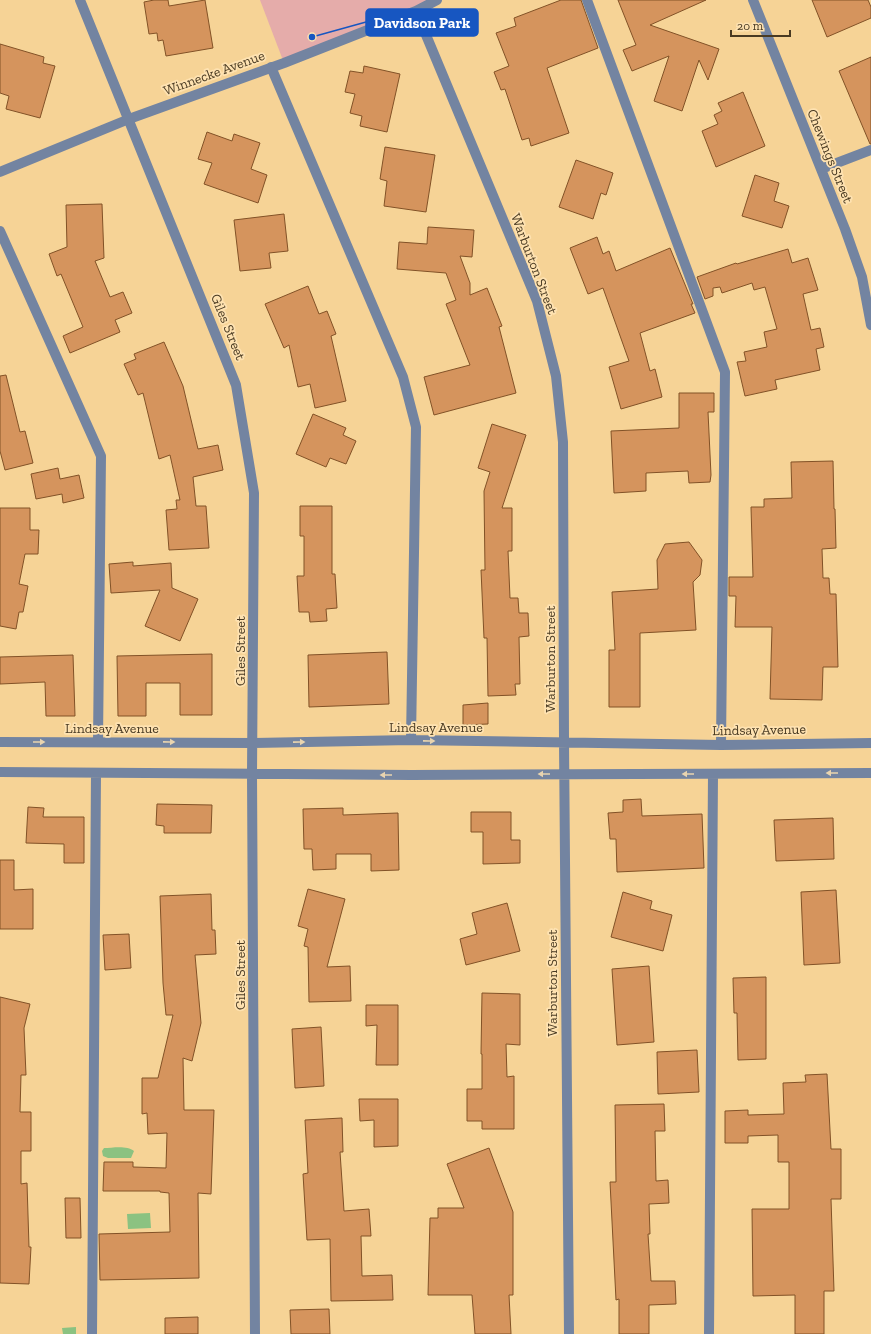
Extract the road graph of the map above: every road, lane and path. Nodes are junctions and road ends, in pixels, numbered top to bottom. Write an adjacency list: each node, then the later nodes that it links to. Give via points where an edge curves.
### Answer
1 (80, 0): 7 (street, Giles Street)
2 (437, 0): 5 (street, Winnecke Avenue)
3 (587, 0): 19 (street, via 725,372)
4 (753, 0): 9 (street, Chewings Street)
5 (416, 10): 6 (street, Winnecke Avenue); 16 (street, Warburton Street, via 537,301 556,376 563,442)
6 (271, 67): 7 (street, Winnecke Avenue); 13 (street, via 403,377 416,427)
7 (129, 119): 10 (street, Winnecke Avenue); 17 (street, Giles Street, via 236,385 254,493)
8 (871, 150): 9 (street)
9 (821, 170): 12 (street, Chewings Street, via 862,277)
10 (0, 172)
11 (0, 231): 15 (street, via 101,456)
12 (871, 325)
13 (411, 740): 16 (street, Lindsay Avenue, one-way to 16); 17 (street, Lindsay Avenue, one-way to 13)
14 (0, 742): 15 (street, Lindsay Avenue, one-way to 15)
15 (98, 742): 17 (street, Lindsay Avenue, one-way to 17)
16 (564, 742): 19 (street, Lindsay Avenue); 24 (street, Warburton Street)
17 (254, 743): 23 (street, Giles Street)
18 (871, 743): 19 (street, Lindsay Avenue)
19 (721, 745)
20 (0, 772): 21 (street)
21 (96, 773): 23 (street); 26 (street)
22 (871, 773): 25 (street, one-way to 25)
23 (252, 774): 24 (street, one-way to 23); 27 (street, Giles Street)
24 (564, 774): 25 (street, one-way to 24); 28 (street, Warburton Street)
25 (713, 774): 29 (street)
26 (92, 1334)
27 (256, 1334)
28 (569, 1334)
29 (709, 1334)

